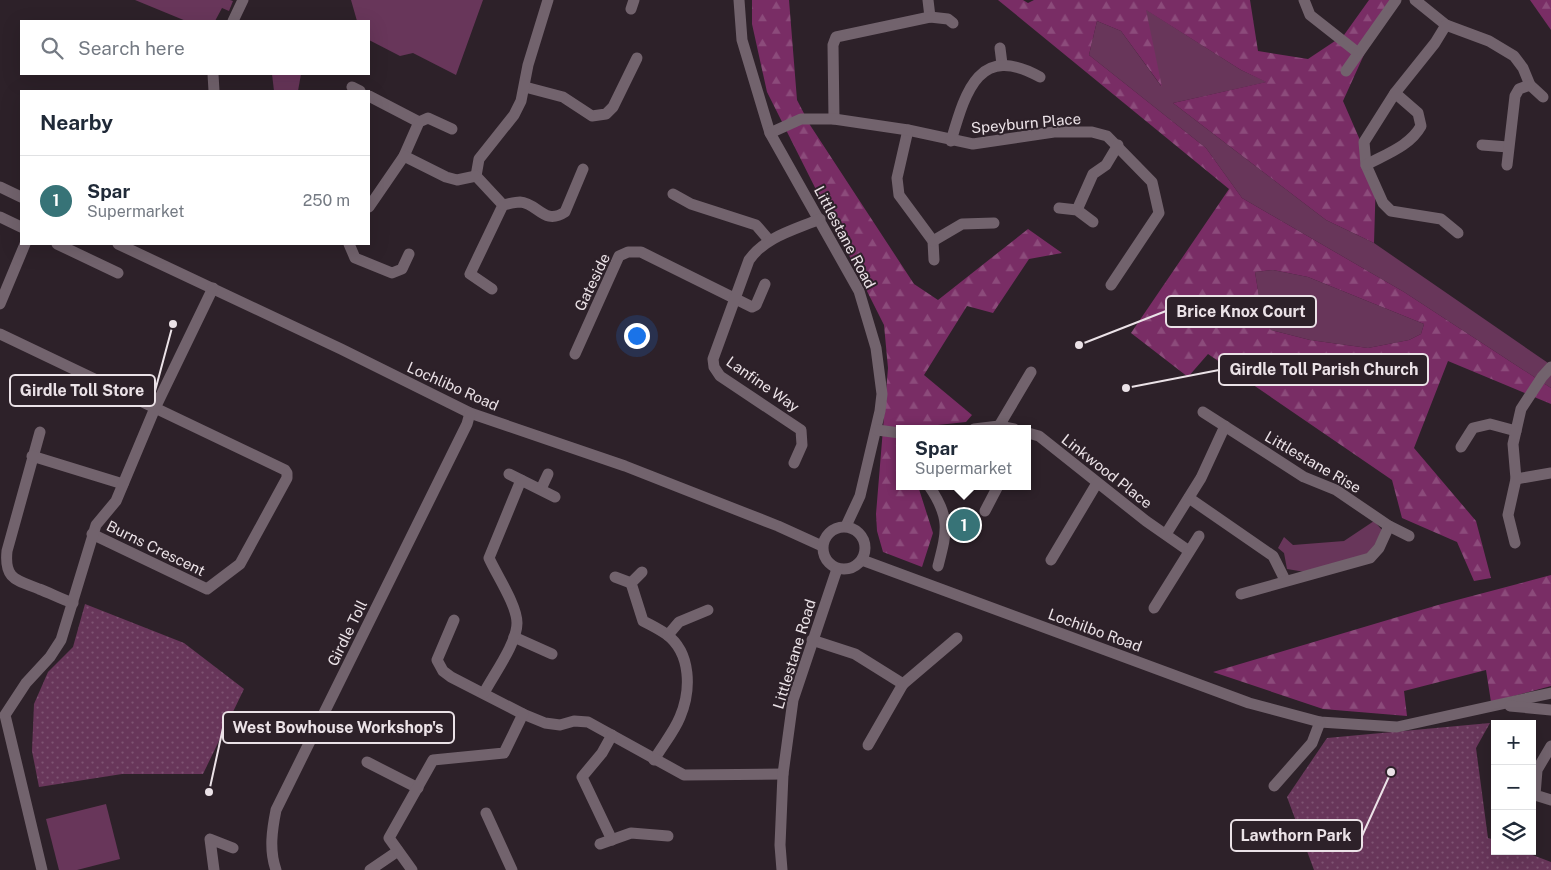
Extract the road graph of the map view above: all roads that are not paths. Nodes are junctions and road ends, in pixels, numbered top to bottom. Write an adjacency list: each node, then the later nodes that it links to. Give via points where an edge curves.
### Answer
1 (243, 0): 9 (street)
2 (548, 0): 20 (street, via 528,65)
3 (739, 0): 29 (street, Littlestane Road, via 742,40)
4 (928, 0): 8 (street)
5 (1304, 0): 13 (street, via 1310,15)
6 (1396, 0): 13 (street)
7 (1415, 0): 11 (street)
8 (930, 17): 10 (street); 25 (street, via 836,37 833,44)
9 (233, 20)
10 (953, 22)
11 (1446, 25): 19 (street, via 1489,41 1514,56); 22 (street)
12 (1000, 48): 15 (street)
13 (1357, 52): 16 (street)
14 (637, 58): 20 (street, via 613,107 606,114 592,116 563,97)
15 (1002, 64): 18 (street, via 1024,68); 30 (street, via 982,72 972,84 958,114)
16 (1346, 71)
17 (213, 75): 21 (street)
18 (1040, 77)
19 (1530, 85): 24 (street); 33 (street, via 1519,89 1515,96)
20 (525, 87): 38 (street, via 514,115 479,159)
21 (214, 90)
22 (1395, 93): 35 (street, via 1364,142); 35 (street, via 1418,113 1421,126 1407,143)
23 (370, 97): 26 (street)
24 (1543, 97)
25 (834, 119): 28 (street, Speyburn Place); 29 (street, Speyburn Place, via 801,119)
26 (419, 122): 27 (street, via 428,118); 34 (street)
27 (452, 129)
28 (908, 130): 30 (street, Speyburn Place); 53 (street, via 897,178 899,195)
29 (770, 132): 47 (street, Littlestane Road)
30 (951, 141): 31 (street, Speyburn Place, via 974,144 1054,132 1092,132 1107,136)
31 (1118, 145): 45 (street, via 1106,166 1092,174); 62 (street, Speyburn Place, via 1152,182 1159,213)
32 (1482, 145): 33 (street)
33 (1508, 147): 36 (street)
34 (404, 156): 38 (street, via 446,178 457,180); 43 (street)
35 (1366, 164): 51 (street, via 1383,203 1391,211 1441,219)
36 (1507, 165)
37 (583, 170): 42 (street, via 565,212 559,216 551,217 521,202)
38 (476, 176): 42 (street)
39 (0, 187): 41 (street)
40 (673, 194): 52 (street, via 690,204 756,225)
41 (20, 197)
42 (503, 205): 64 (street, via 470,274)
43 (370, 206)
44 (1059, 208): 45 (street)
45 (1077, 210): 48 (street)
46 (0, 216): 50 (street)
47 (820, 219): 52 (street); 76 (street, Littlestane Road, via 859,291 876,348 882,394)
48 (1093, 222)
49 (994, 223): 53 (street, via 962,224)
50 (20, 226)
51 (1458, 233)
52 (769, 240): 65 (street, via 749,260)
53 (933, 241): 59 (street)
54 (25, 245): 66 (street)
55 (59, 245): 60 (street)
56 (120, 245): 63 (street, Lochlibo Road)
57 (349, 245): 58 (street, via 355,258 392,274 402,269)
58 (410, 254)
59 (934, 260)
60 (118, 273)
61 (765, 284): 65 (street, Gateside, via 756,305 752,307)
62 (1111, 285)
63 (212, 288): 71 (street, Burns Crescent); 73 (street, Lochlibo Road)
64 (492, 289)
65 (735, 299): 68 (street, Gateside, via 641,252 628,252 619,256); 83 (street, Lanfine Way, via 713,359 714,367 720,376 800,430 802,445)
66 (0, 304)
67 (0, 334): 71 (street)
68 (575, 354)
69 (1551, 367): 77 (street, via 1521,409)
70 (1031, 372): 74 (street)
71 (155, 408): 90 (street, Burns Crescent); 102 (street, Burns Crescent, via 285,470 287,478 240,564 207,590)
72 (1203, 412): 75 (street, Littlestane Rise)
73 (470, 413): 100 (street, Lochlibo Road, via 625,466); 154 (street, Girdle Toll, via 276,810 271,840)
74 (1000, 425)
75 (1225, 426): 96 (street); 99 (street, Littlestane Rise, via 1304,478 1336,490)
76 (877, 430): 79 (street); 94 (street, Littlestane Road)
77 (1516, 431): 81 (street, via 1490,424 1473,428); 87 (street)
78 (40, 432): 82 (street)
79 (896, 432)
80 (1031, 434): 89 (street, Linkwood Place, via 1039,436)
81 (1461, 447)
82 (32, 456): 90 (street); 119 (street, via 6,551 8,571 15,580)
83 (794, 463)
84 (1551, 473): 87 (street)
85 (509, 474): 88 (street)
86 (548, 474): 91 (street)
87 (1516, 479): 107 (street, via 1508,515)
88 (521, 480): 91 (street); 124 (street, via 489,558 514,610 517,623)
89 (1097, 483): 103 (street, Linkwood Place); 111 (street)
90 (123, 484): 102 (street, Burns Crescent, via 116,501)
91 (541, 490): 95 (street)
92 (932, 490): 112 (street, via 944,509 945,539)
93 (996, 490): 97 (street)
94 (860, 496): 98 (street, Littlestane Road); 101 (street, Littlestane Road)
95 (556, 497)
96 (1189, 498): 103 (street); 116 (street, via 1273,556)
97 (985, 510)
98 (846, 526): 101 (street); 104 (street)
99 (1389, 526): 106 (street, Littlestane Rise); 116 (street, via 1379,548 1370,558)
100 (786, 529): 104 (street); 108 (street)
101 (858, 531): 110 (street, via 865,548)
102 (92, 534): 119 (street)
103 (1166, 534): 109 (street, Linkwood Place)
104 (826, 535): 108 (street)
105 (1199, 536): 109 (street)
106 (1409, 536)
107 (1515, 543)
108 (822, 546): 113 (street, via 828,562)
109 (1189, 552): 120 (street)
110 (862, 560): 113 (street, via 850,569); 135 (street, Lochilbo Road, via 1250,703)
111 (1051, 560)
112 (938, 566)
113 (837, 568): 126 (street, Littlestane Road)
114 (642, 572): 117 (street)
115 (615, 577): 117 (street)
116 (1285, 580): 118 (street)
117 (631, 583): 123 (street, via 643,621)
118 (1241, 594)
119 (73, 603): 133 (street, via 61,640)
120 (1154, 608)
121 (708, 610): 123 (street, via 679,622)
122 (454, 620): 129 (street, via 437,660 439,666 451,677)
123 (668, 635): 139 (street, via 684,659 688,675 686,696 680,717)
124 (514, 638): 127 (street); 129 (street)
125 (957, 638): 128 (street)
126 (812, 640): 128 (street, via 855,654); 141 (street, Littlestane Road, via 793,700)
127 (552, 654)
128 (903, 684): 137 (street)
129 (484, 693): 134 (street)
130 (1551, 693): 131 (street, Lochilbo Road)
131 (1499, 704): 132 (street); 135 (street, Lochilbo Road, via 1397,727)
132 (1551, 710)
133 (3, 714): 151 (street)
134 (523, 714): 136 (street, via 560,725 588,722); 143 (street, via 504,753 433,760)
135 (1320, 722): 142 (street, via 1312,743)
136 (612, 735): 139 (street); 147 (street, via 582,777)
137 (868, 745)
138 (1551, 746): 144 (street, via 1537,770 1535,795)
139 (654, 760): 141 (street, via 684,775)
140 (367, 762): 143 (street)
141 (783, 774): 158 (street, Littlestane Road)
142 (1274, 786)
143 (418, 788): 150 (street, via 389,838)
144 (1551, 800)
145 (486, 813): 157 (street)
146 (668, 836): 147 (street, via 631,833)
147 (612, 840): 148 (street)
148 (600, 844)
149 (233, 848): 153 (street, via 210,839)
150 (398, 851): 155 (street); 156 (street)
151 (41, 868): 152 (street)
152 (29, 870)
153 (214, 870)
154 (276, 870)
155 (370, 870)
156 (412, 870)
157 (512, 870)
158 (782, 870)

